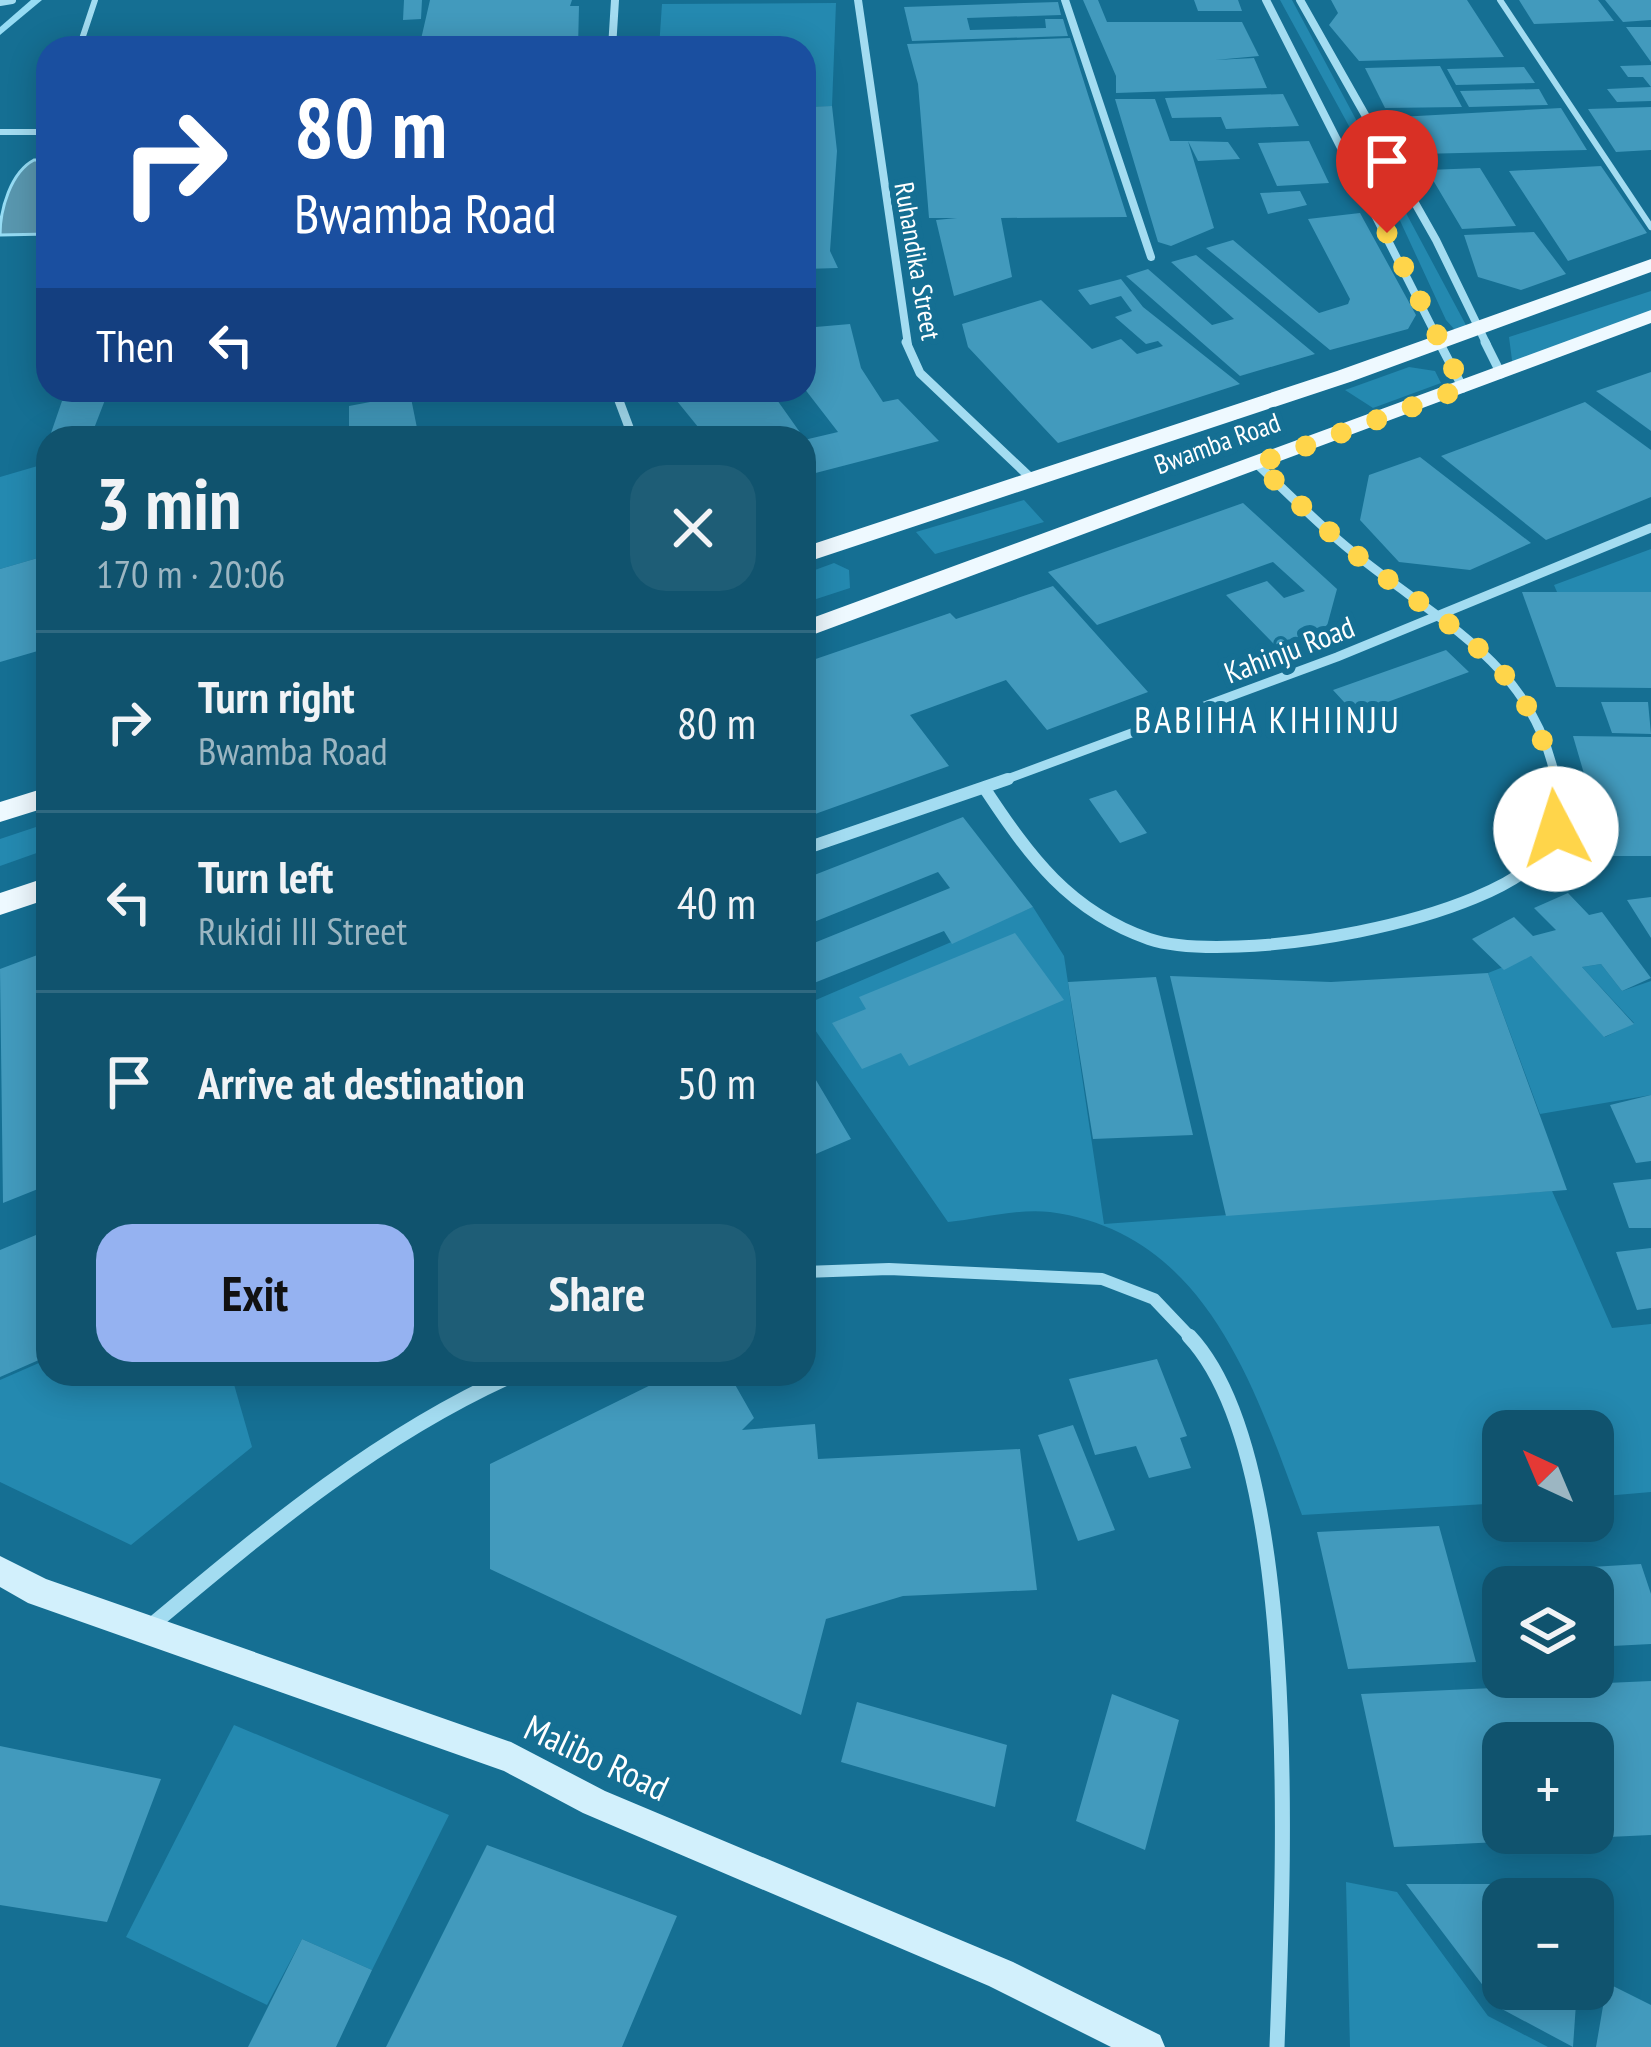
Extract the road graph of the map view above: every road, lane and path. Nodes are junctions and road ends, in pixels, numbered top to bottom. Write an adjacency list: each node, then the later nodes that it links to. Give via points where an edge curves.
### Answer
1 (12, 0): 9 (street)
2 (95, 0): 10 (lane)
3 (615, 0): 11 (street)
4 (858, 0): 23 (street, Ruhandika Street, via 904,336 920,373)
5 (1064, 0): 15 (street)
6 (1265, 0): 19 (street)
7 (1300, 0): 18 (street)
8 (1500, 0): 14 (lane)
9 (0, 2)
10 (83, 36)
11 (613, 36)
12 (0, 132): 13 (lane)
13 (36, 132)
14 (1651, 227)
15 (1151, 257)
16 (1651, 266): 18 (main road, Bwamba Road)
17 (1651, 316): 20 (main road, Bwamba Road)
18 (1477, 328): 19 (main road, Bwamba Road); 20 (street)
19 (1442, 341): 21 (street); 23 (main road, Bwamba Road)
20 (1501, 374): 21 (main road, Bwamba Road)
21 (1463, 388): 22 (main road, Bwamba Road)
22 (1257, 464): 26 (street, via 1360,559); 27 (main road, Bwamba Road)
23 (1034, 481): 25 (main road, Bwamba Road)
24 (1651, 528): 26 (street, Kahinju Road)
25 (816, 551)
26 (1442, 616): 28 (street, Kahinju Road); 28 (street, via 1510,675 1531,707 1559,805 1546,851 1510,883 1465,904 1346,934 1247,946 1170,944 1085,910 1033,859)
27 (816, 626)
28 (985, 789): 31 (street, Kahinju Road)
29 (36, 801): 30 (main road)
30 (0, 812)
31 (816, 845)
32 (36, 892): 33 (main road)
33 (0, 904)
34 (816, 1272): 39 (street, via 1111,1280 1153,1298 1198,1336 1255,1483 1280,1690)
35 (484, 1386): 37 (street, via 323,1483)
36 (0, 1571): 37 (street, Malibo Road)
37 (146, 1630): 38 (street, Malibo Road, via 511,1759)
38 (1148, 2047)
39 (1277, 2047)

